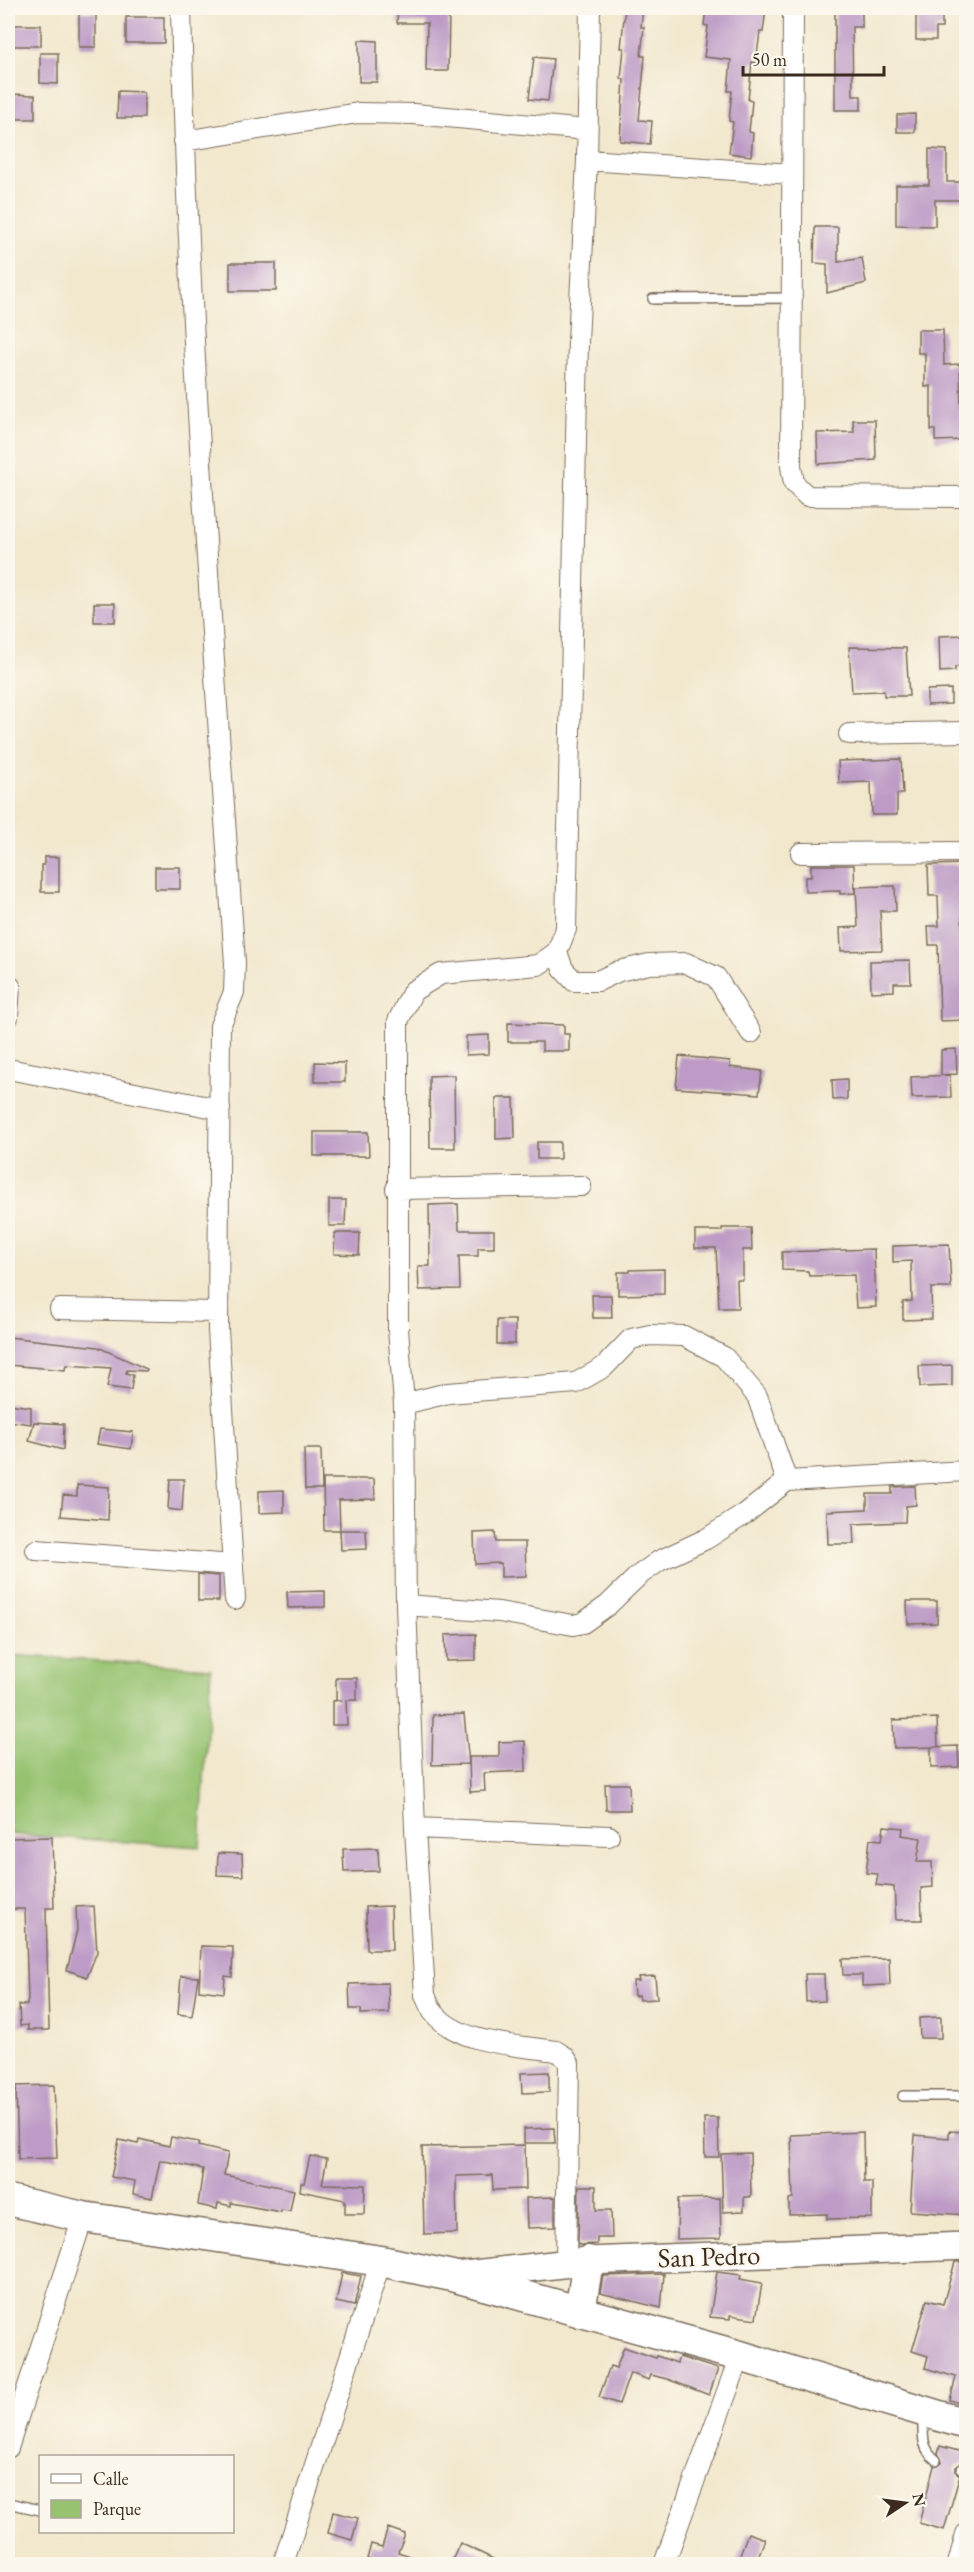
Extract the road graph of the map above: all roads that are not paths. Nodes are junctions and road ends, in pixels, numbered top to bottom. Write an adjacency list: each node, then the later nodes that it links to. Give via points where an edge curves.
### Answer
1 (181, 8): 5 (street)
2 (590, 8): 4 (street)
3 (793, 8): 7 (street)
4 (587, 130): 5 (street, via 414,114 358,113); 6 (street)
5 (184, 141): 20 (street, via 197,420 235,963 234,992 220,1026)
6 (587, 160): 7 (street); 15 (street, via 578,342 566,928)
7 (792, 174): 8 (street)
8 (793, 298): 9 (lane); 10 (street, via 794,483 807,496)
9 (653, 299)
10 (966, 497)
11 (966, 732): 12 (street)
12 (849, 734)
13 (966, 852): 14 (street)
14 (801, 854)
15 (557, 952): 18 (street, via 563,969 574,981 598,981 649,964 686,963 716,977); 22 (street, via 538,965 441,974 413,991 398,1021)
16 (10, 986): 17 (street)
17 (8, 1017)
18 (751, 1033)
19 (8, 1069): 20 (street)
20 (219, 1109): 24 (street)
21 (580, 1186): 22 (street)
22 (396, 1189): 25 (street, via 398,1329)
23 (60, 1309): 24 (street)
24 (218, 1312): 29 (street)
25 (404, 1404): 27 (street, via 448,1394 576,1383 604,1367 631,1339 684,1336 724,1357 757,1396); 31 (street)
26 (966, 1471): 27 (street)
27 (787, 1481): 31 (street, via 726,1527 659,1561 583,1623 573,1625 499,1612)
28 (36, 1550): 29 (street)
29 (232, 1565): 30 (street)
30 (235, 1599)
31 (406, 1605): 32 (street)
32 (415, 1828): 33 (street); 40 (street, via 425,1995 433,2012 470,2036 556,2051 569,2063)
33 (609, 1836)
34 (903, 2096): 35 (lane)
35 (966, 2096)
36 (8, 2200): 37 (main road)
37 (83, 2217): 39 (main road); 46 (street)
38 (966, 2246): 40 (main road, San Pedro)
39 (381, 2261): 41 (main road); 51 (street)
40 (577, 2262): 41 (main road, San Pedro); 42 (main road)
41 (452, 2276): 42 (main road)
42 (580, 2312): 43 (main road)
43 (740, 2356): 44 (main road); 52 (street)
44 (923, 2411): 45 (main road); 47 (lane, via 923,2445)
45 (966, 2424)
46 (8, 2448)
47 (936, 2460)
48 (8, 2503): 49 (lane)
49 (39, 2510)
50 (966, 2534): 53 (street)
51 (283, 2565)
52 (664, 2565)
53 (958, 2565)

